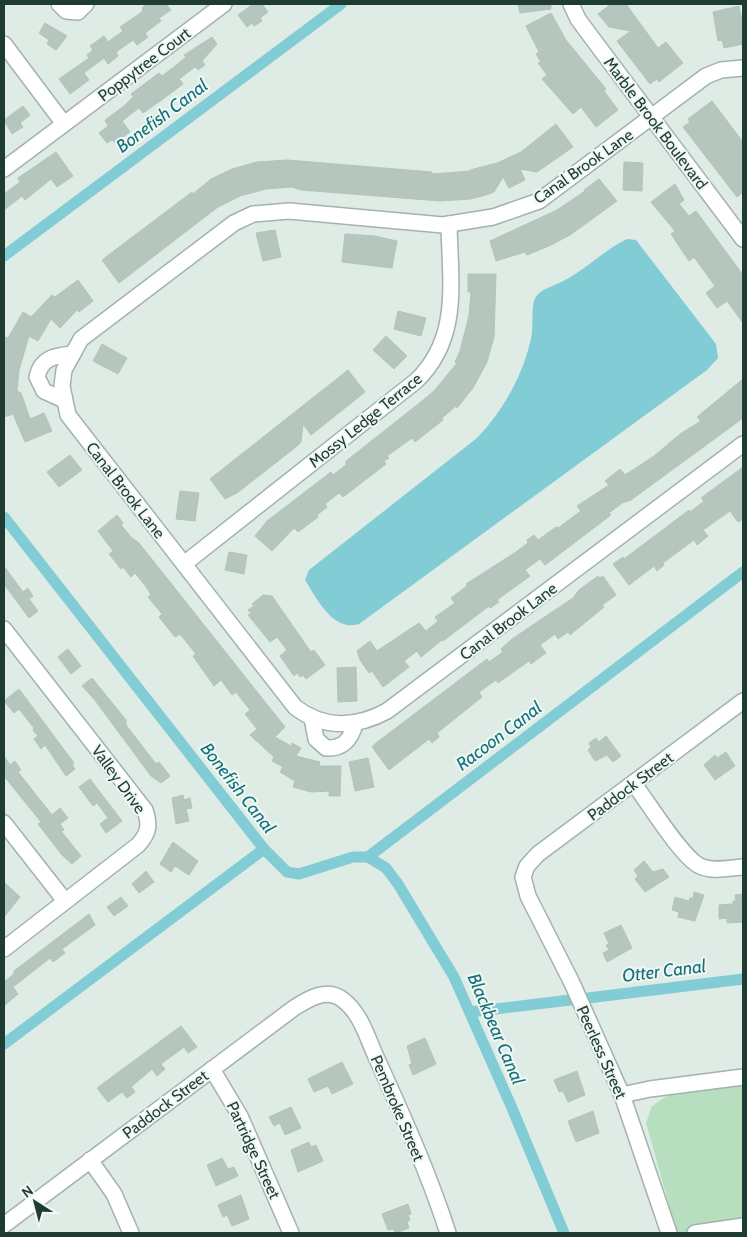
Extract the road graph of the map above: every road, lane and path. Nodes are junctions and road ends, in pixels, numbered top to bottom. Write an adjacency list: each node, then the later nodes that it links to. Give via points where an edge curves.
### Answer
1 (59, 4): 2 (street, via 66,12 78,12)
2 (86, 4)
3 (224, 4): 8 (street, Poppytree Court)
4 (571, 4): 7 (street, Marble Brook Boulevard, via 578,19)
5 (4, 44): 8 (street)
6 (743, 68): 7 (street, Canal Brook Lane, via 721,70 706,76)
7 (652, 117): 10 (street, Canal Brook Lane, via 539,201 493,217); 11 (street, Marble Brook Boulevard)
8 (64, 124): 9 (street, Poppytree Court)
9 (4, 169)
10 (449, 224): 12 (street, Canal Brook Lane, via 289,210 253,214 234,224 81,340); 15 (street, Mossy Ledge Terrace, via 448,326 439,352 429,368)
11 (743, 239)
12 (72, 354): 13 (street, Canal Brook Lane, via 64,370); 13 (street, via 53,356 42,363 37,377 44,391)
13 (64, 400): 15 (street, Canal Brook Lane, via 68,415)
14 (743, 444): 19 (street, Canal Brook Lane, via 387,711)
15 (184, 564): 18 (street, Canal Brook Lane, via 295,707)
16 (4, 629): 24 (street, Valley Drive, via 145,810 150,824 138,845)
17 (743, 701): 20 (street, Paddock Street)
18 (312, 718): 19 (street, Canal Brook Lane); 19 (street, via 316,739 326,748 339,747 349,741)
19 (355, 724)
20 (634, 784): 22 (street, via 688,857 700,866 712,869); 23 (street, Paddock Street, via 538,854 527,866)
21 (4, 823): 24 (street)
22 (743, 867)
23 (523, 877): 29 (street, Peerless Street, via 528,896 572,983)
24 (65, 902): 25 (street, Valley Drive)
25 (4, 949)
26 (331, 994): 27 (street, Paddock Street, via 316,995 304,1002); 35 (street, Pembroke Street, via 343,999 361,1024 412,1140)
27 (212, 1069): 30 (street, Paddock Street); 34 (street, Partridge Street, via 240,1116)
28 (743, 1077): 29 (street)
29 (622, 1095): 36 (street, Peerless Street)
30 (90, 1160): 31 (street, Paddock Street); 33 (street, via 114,1194)
31 (4, 1225)
32 (743, 1226): 37 (street)
33 (131, 1233)
34 (291, 1233)
35 (448, 1233)
36 (670, 1233)
37 (695, 1233)

